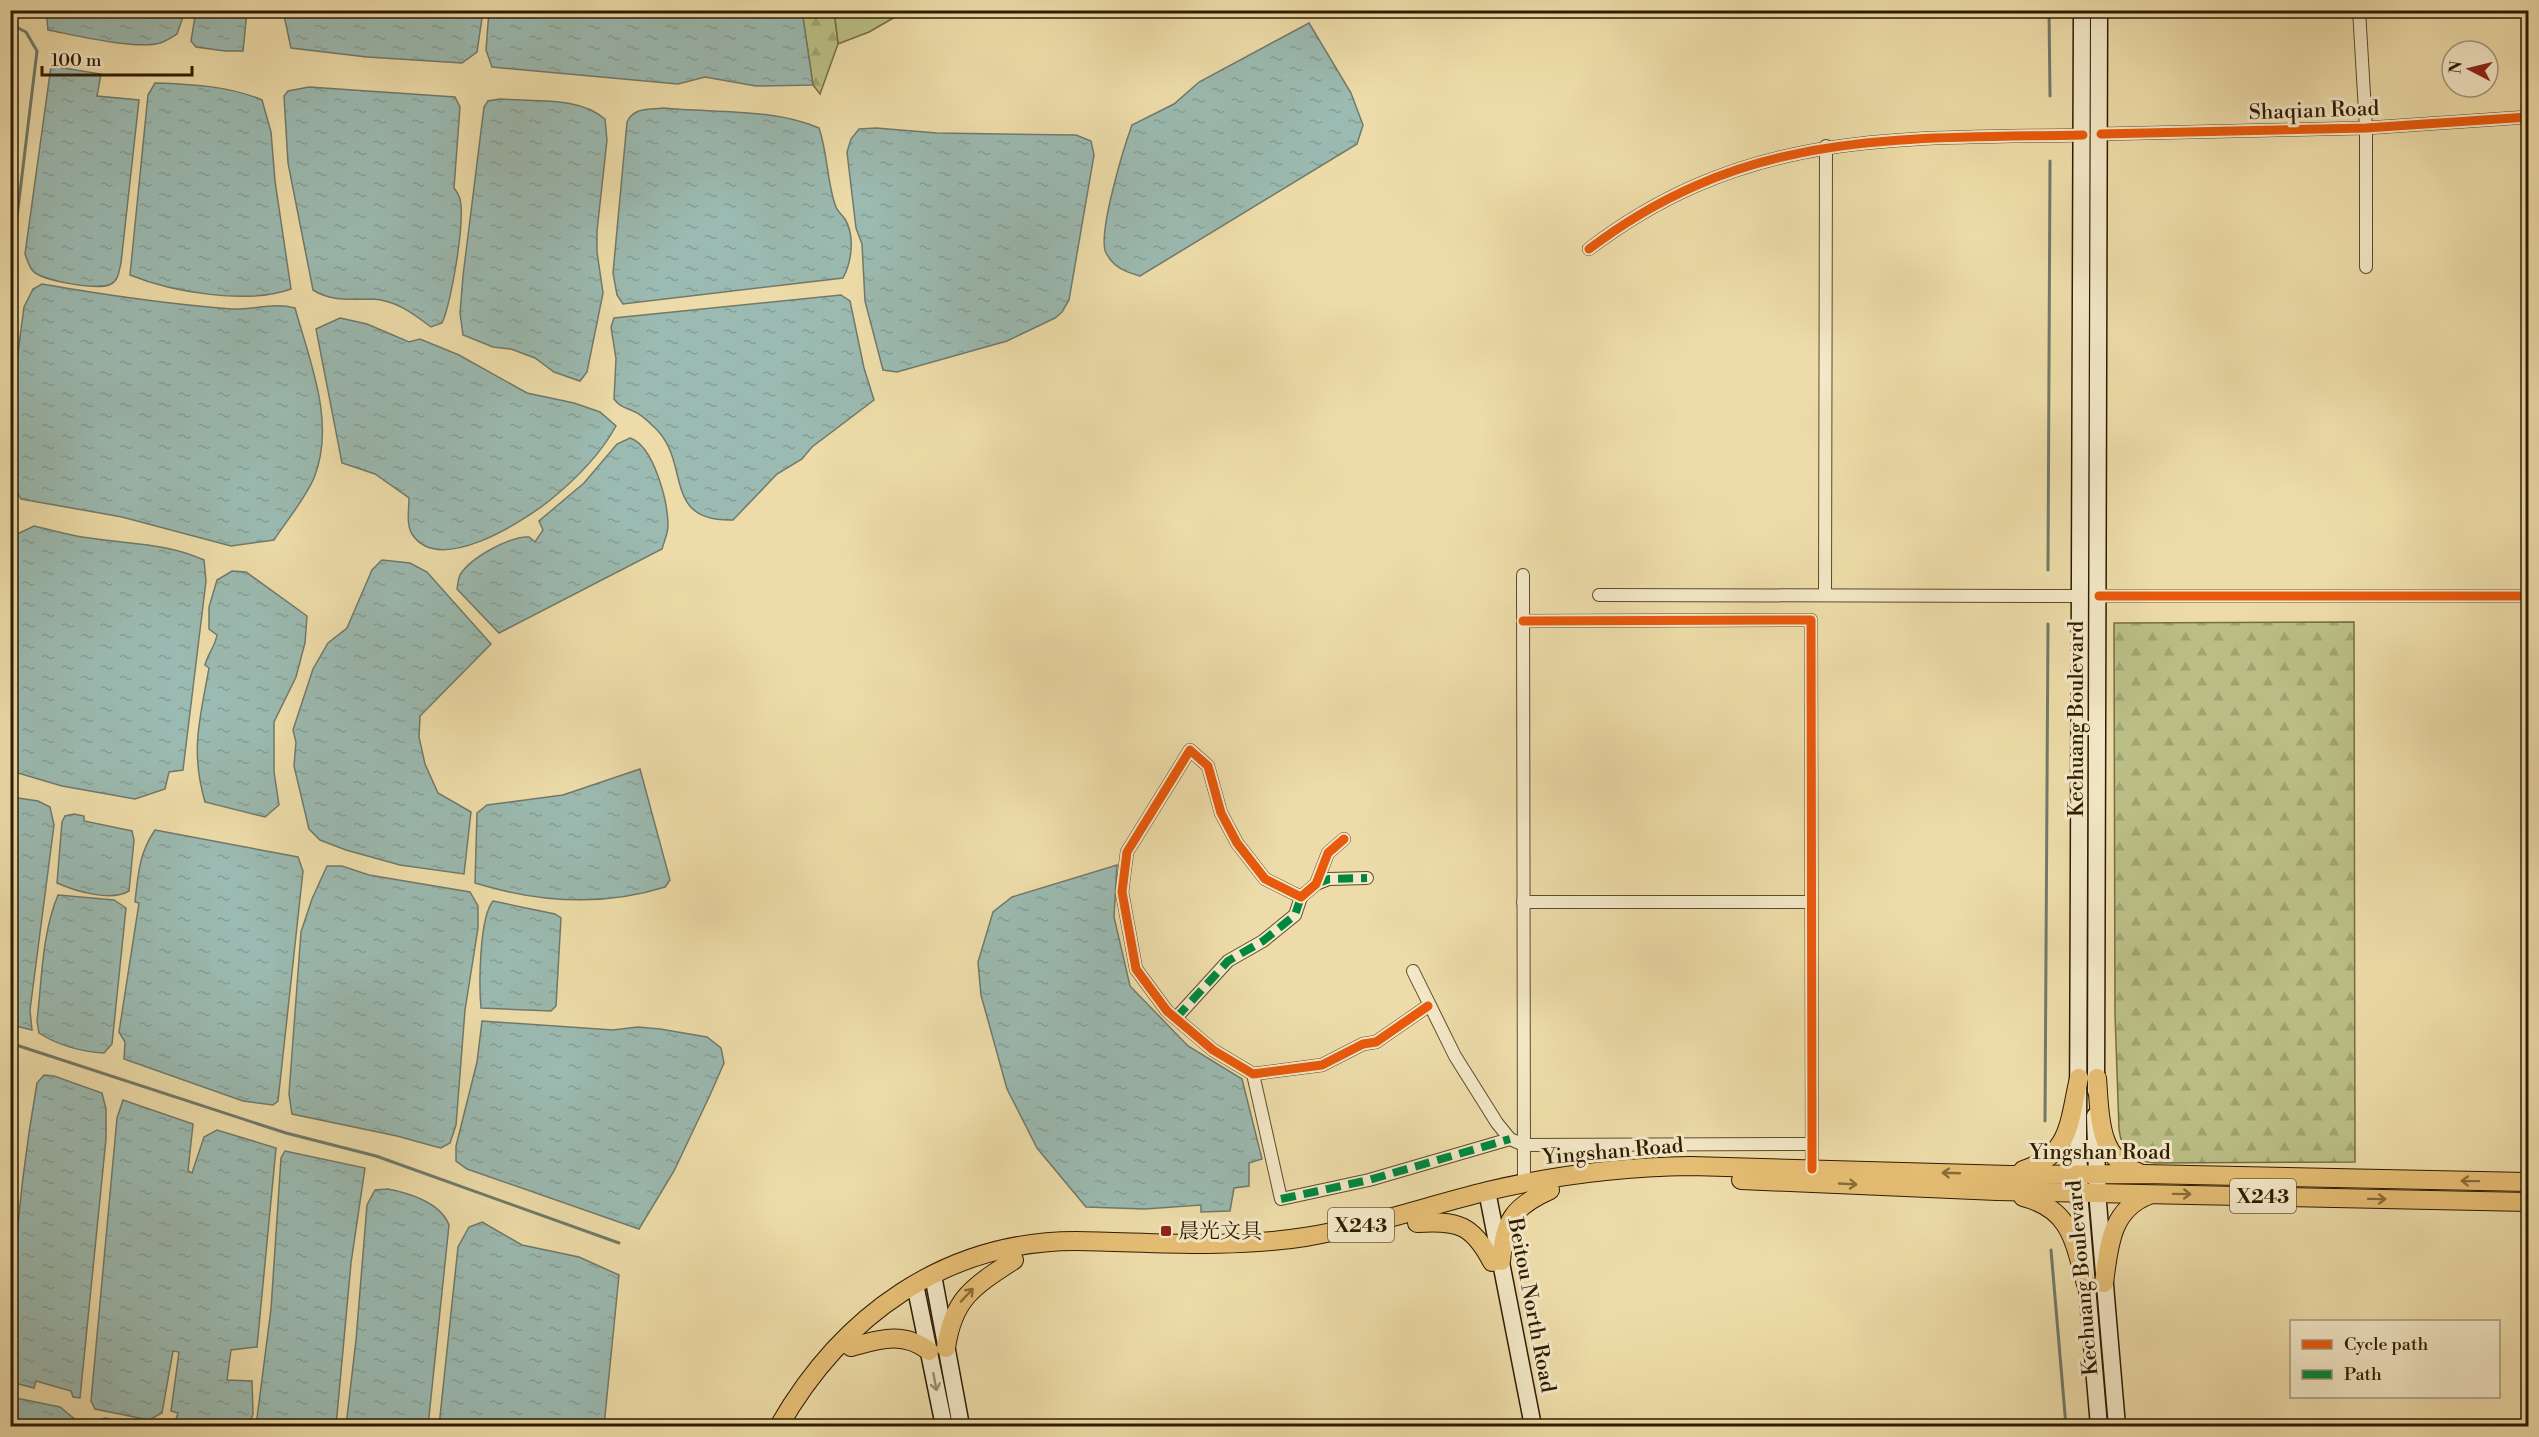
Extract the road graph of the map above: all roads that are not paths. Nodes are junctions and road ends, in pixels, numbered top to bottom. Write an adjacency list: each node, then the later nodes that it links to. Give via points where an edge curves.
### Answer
1 (2082, 10): 7 (main road, Kechuang Boulevard)
2 (2099, 10): 6 (main road, Kechuang Boulevard)
3 (2359, 10): 5 (street)
4 (2529, 117): 5 (street, Shaqian Road)
5 (2366, 128): 6 (street, Shaqian Road); 10 (street)
6 (2101, 134): 15 (main road, Kechuang Boulevard)
7 (2083, 135): 8 (street); 14 (main road, Kechuang Boulevard)
8 (1826, 146): 9 (street, via 1758,161 1701,182 1632,219); 13 (street)
9 (1589, 249)
10 (2366, 267)
11 (1523, 574): 17 (street)
12 (1599, 595): 13 (street)
13 (1825, 595): 14 (street)
14 (2081, 596): 28 (main road, Kechuang Boulevard)
15 (2099, 596): 16 (street); 28 (main road, Kechuang Boulevard)
16 (2529, 596)
17 (1523, 621): 22 (street); 23 (street, via 1811,620)
18 (1344, 839): 20 (street, via 1328,853)
19 (1367, 878): 20 (street, via 1329,879)
20 (1316, 884): 21 (street)
21 (1301, 897): 26 (street, via 1295,915 1263,941 1228,961); 26 (street, via 1265,879 1237,843 1221,813 1208,766 1190,750 1127,852 1122,892 1136,969)
22 (1523, 902): 23 (street); 31 (street)
23 (1811, 902): 30 (street)
24 (1413, 971): 25 (street)
25 (1428, 1006): 27 (street, via 1376,1042 1363,1044 1322,1065); 29 (street, via 1455,1056)
26 (1176, 1018): 27 (street, via 1213,1050)
27 (1253, 1074): 29 (street, via 1281,1199 1369,1180)
28 (2088, 1078): 33 (main road, via 2106,1144 2120,1163); 34 (main road, via 2059,1149 2044,1162); 37 (main road, Kechuang Boulevard)
29 (1510, 1139): 31 (street)
30 (1812, 1144): 31 (street); 32 (street)
31 (1524, 1145): 36 (street)
32 (1812, 1170): 34 (main road, Yingshan Road / X243, one-way to 32); 36 (main road, Yingshan Road / X243, via 1639,1168)
33 (2143, 1174): 35 (main road, Yingshan Road / X243, one-way to 33); 37 (main road, Yingshan Road / X243)
34 (2010, 1175): 37 (main road, Yingshan Road / X243)
35 (2529, 1182)
36 (1524, 1183): 41 (main road, Yingshan Road / X243)
37 (2088, 1183): 39 (main road, Yingshan Road / X243); 40 (main road, Yingshan Road / X243); 47 (main road, Kechuang Boulevard)
38 (1550, 1190): 39 (main road, Yingshan Road / X243, one-way to 39, via 1690,1178); 41 (main road, Yingshan Road / X243); 45 (main road, via 1529,1199 1512,1215)
39 (1997, 1191): 47 (main road, via 2042,1203 2062,1218)
40 (2152, 1194): 42 (main road, Yingshan Road / X243, one-way to 42); 47 (main road, via 2130,1205 2115,1224)
41 (1484, 1198): 43 (main road, Yingshan Road / X243); 45 (main road, Beitou North Road); 46 (main road, Yingshan Road / X243, via 1304,1237 1221,1244 1043,1243 980,1256)
42 (2529, 1202)
43 (1417, 1223): 44 (main road, Yingshan Road / X243, via 1337,1243 1266,1254 1203,1257 1075,1253); 45 (main road, via 1446,1222 1467,1228)
44 (1014, 1260): 46 (main road, Yingshan Road / X243); 50 (main road, one-way to 44, via 959,1303 978,1284)
45 (1496, 1262): 55 (main road, Beitou North Road); 56 (main road, Beitou North Road)
46 (934, 1281): 48 (main road, Yingshan Road / X243); 50 (main road)
47 (2095, 1283): 57 (main road, Kechuang Boulevard); 58 (main road, Kechuang Boulevard)
48 (916, 1290): 49 (main road, Yingshan Road / X243); 50 (main road); 51 (main road, Yingshan Road / X243, via 867,1317 843,1338 802,1388)
49 (851, 1347): 50 (main road, via 894,1336); 52 (main road, Yingshan Road / X243, via 812,1395)
50 (937, 1350): 53 (main road, one-way to 53); 54 (main road)
51 (779, 1426)
52 (793, 1426)
53 (944, 1426)
54 (961, 1426)
55 (1524, 1426)
56 (1533, 1426)
57 (2099, 1426)
58 (2117, 1426)

